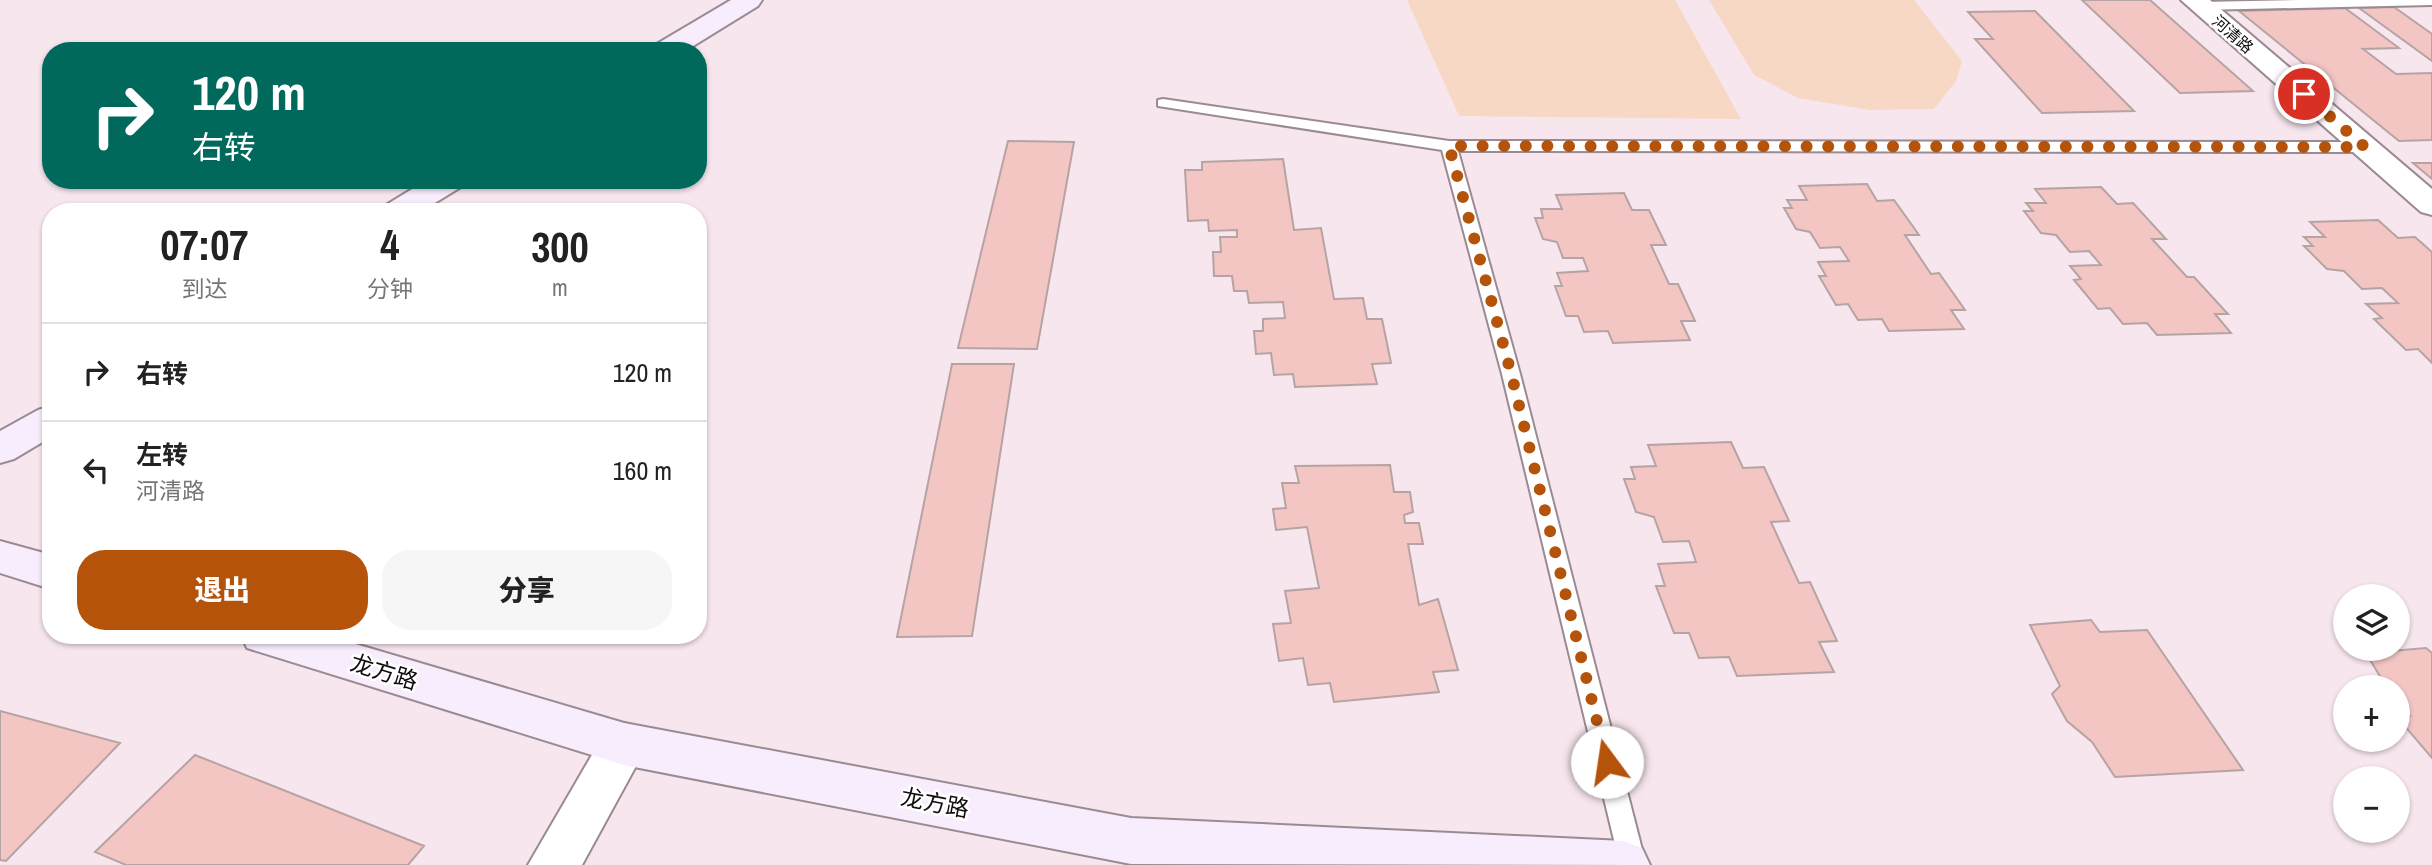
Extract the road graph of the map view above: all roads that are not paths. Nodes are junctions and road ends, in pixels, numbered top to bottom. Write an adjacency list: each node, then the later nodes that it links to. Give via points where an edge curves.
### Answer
1 (748, 0): 4 (main road)
2 (2432, 1): 3 (lane)
3 (2197, 3): 7 (street, 河清路)
4 (680, 42)
5 (1163, 103): 6 (lane)
6 (1449, 146): 7 (lane); 19 (lane, via 1511,373)
7 (2365, 147): 10 (street, 河清路)
8 (435, 189): 9 (main road)
9 (412, 203)
10 (2432, 205)
11 (42, 424): 12 (main road)
12 (0, 449)
13 (0, 556): 14 (main road)
14 (42, 569)
15 (293, 644): 16 (main road, 龙方路)
16 (624, 744): 17 (street); 18 (main road, 龙方路, via 1131,841)
17 (554, 865)
18 (1624, 865)
19 (1633, 865)

